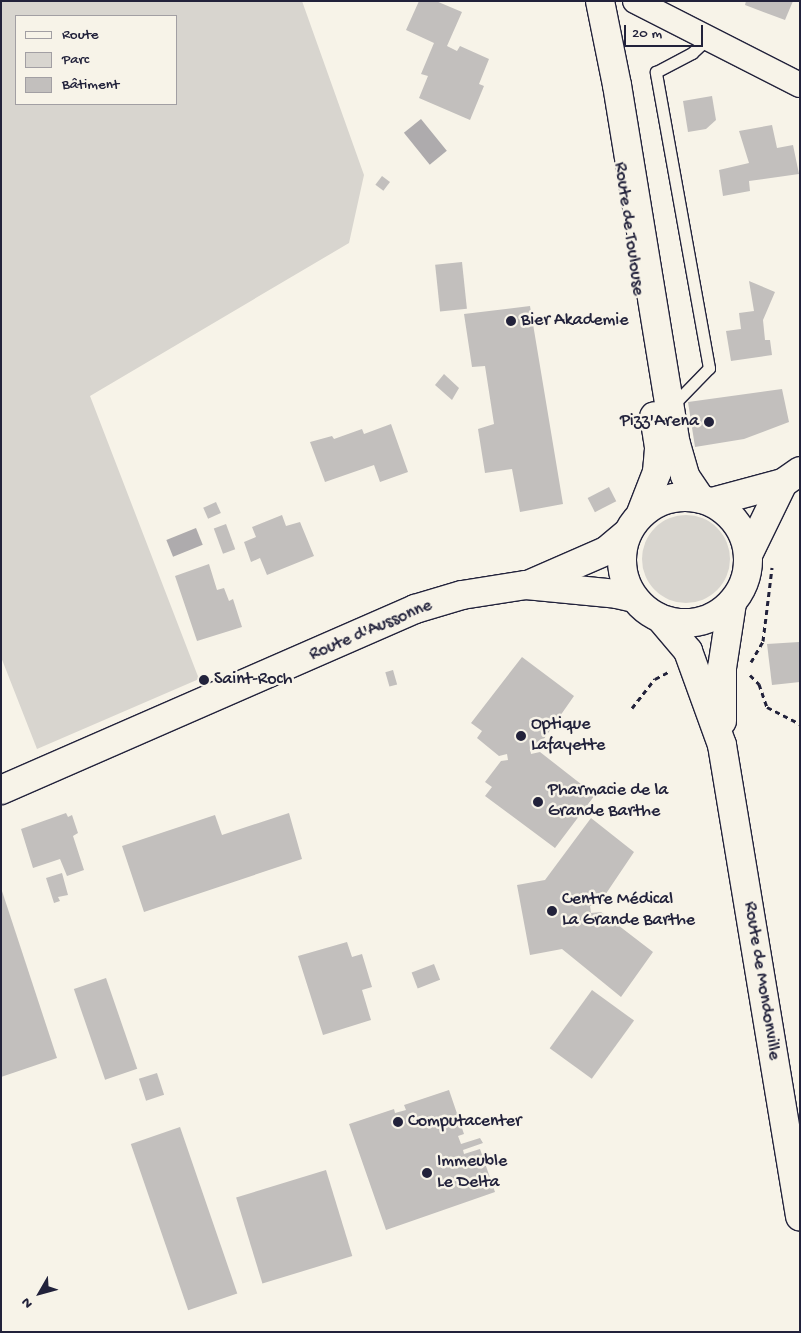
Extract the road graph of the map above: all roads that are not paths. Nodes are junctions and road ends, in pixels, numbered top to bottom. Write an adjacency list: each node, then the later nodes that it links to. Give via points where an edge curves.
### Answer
1 (600, 1): 3 (main road, Route de Toulouse)
2 (635, 1): 4 (street)
3 (605, 30): 6 (main road, Route de Toulouse); 9 (main road, Route de Toulouse, via 608,87 659,446 658,472)
4 (708, 38): 5 (street); 6 (lane, via 692,53 656,72 709,368)
5 (800, 85)
6 (671, 408): 8 (main road, Route de Toulouse, via 685,476)
7 (791, 477): 8 (main road); 10 (main road)
8 (706, 500): 9 (main road, via 669,498); 10 (main road, via 737,524)
9 (634, 524): 11 (main road, Route d'Aussonne, via 606,550); 12 (main road, via 621,560 623,574)
10 (760, 558): 13 (main road, via 748,572)
11 (526, 586): 12 (main road, Route d'Aussonne); 16 (main road, Route d'Aussonne, via 462,595 415,609)
12 (634, 598): 14 (main road)
13 (732, 603): 14 (main road, via 721,613 691,624); 15 (main road, Route de Mondonville, via 722,668)
14 (661, 619): 15 (main road, Route de Mondonville, via 688,651)
15 (722, 745): 17 (main road, Route de Mondonville)
16 (1, 790)
17 (800, 1217)

